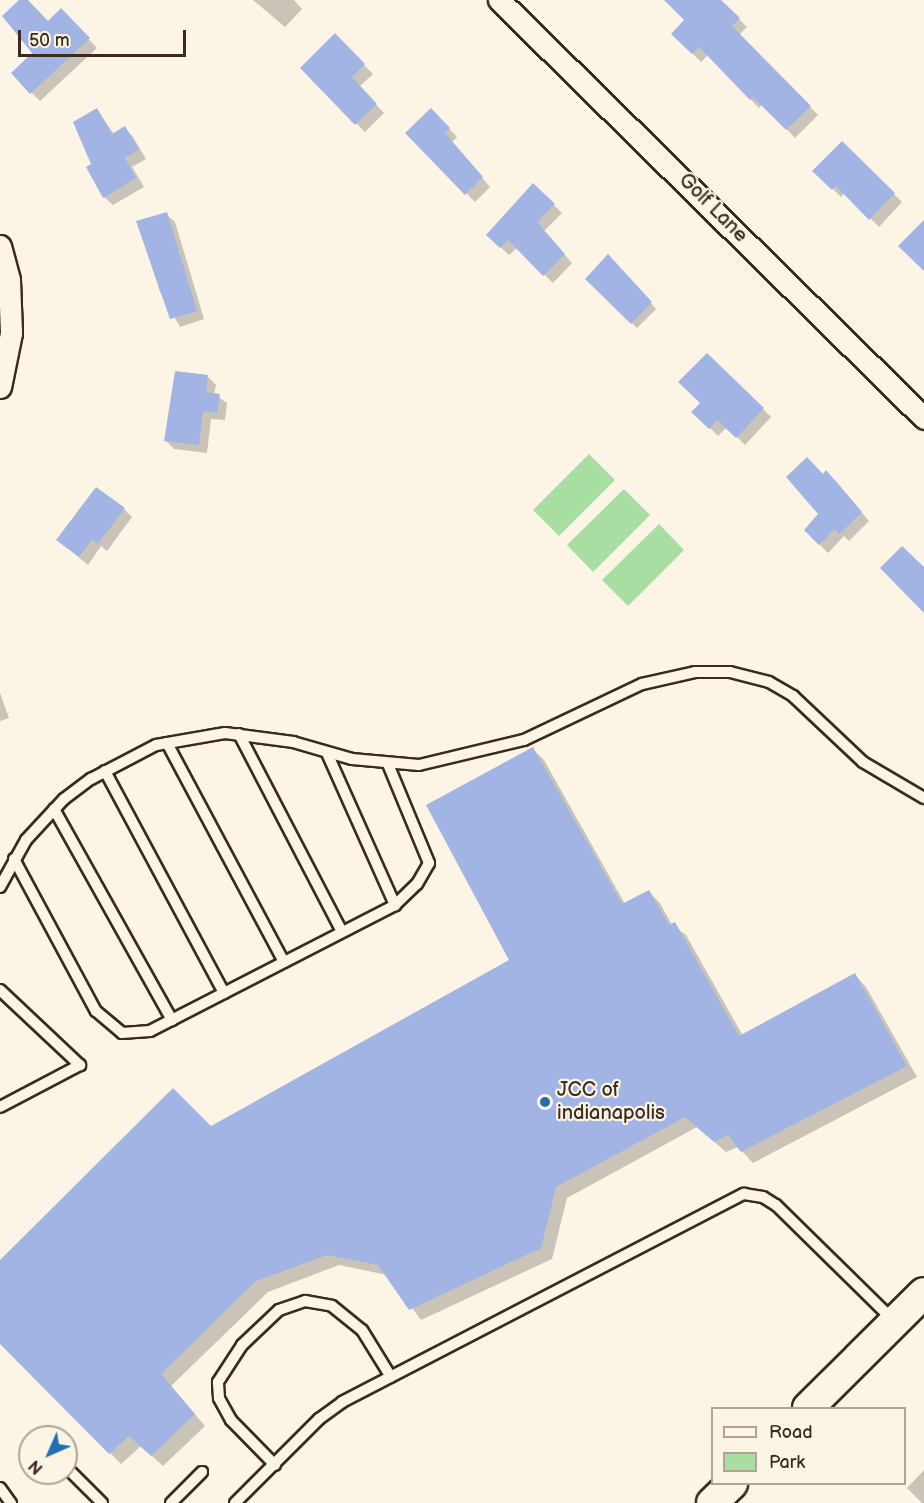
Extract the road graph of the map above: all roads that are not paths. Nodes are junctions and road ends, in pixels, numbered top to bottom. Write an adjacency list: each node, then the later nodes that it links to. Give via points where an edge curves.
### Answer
1 (499, 0): 4 (street, Golf Lane)
2 (0, 246): 3 (street, via 9,280 11,333)
3 (0, 387)
4 (924, 418)
5 (239, 734): 6 (lane); 7 (lane, via 293,742); 15 (lane)
6 (167, 742): 9 (lane); 16 (lane)
7 (327, 753): 8 (lane); 14 (lane)
8 (388, 764): 10 (lane, via 419,765 483,753 524,740 668,676 730,672 769,682 793,696 863,762); 14 (lane, via 429,863 417,884)
9 (105, 771): 11 (lane); 18 (lane)
10 (924, 798)
11 (54, 809): 12 (lane, via 41,820); 19 (lane)
12 (14, 860): 13 (lane); 19 (lane, via 96,1011 122,1033 150,1031)
13 (0, 887)
14 (394, 905): 15 (lane)
15 (342, 932): 16 (lane)
16 (284, 962): 18 (lane)
17 (0, 990): 20 (lane, via 80,1065)
18 (224, 993): 19 (lane)
19 (172, 1020)
20 (0, 1107)
21 (924, 1293): 22 (street)
22 (895, 1322): 23 (lane, via 812,1239 763,1197 744,1194); 24 (street)
23 (392, 1377): 25 (lane, via 319,1419); 25 (lane, via 362,1330 332,1306 305,1301 279,1310 242,1345 218,1382 219,1398 231,1420)
24 (808, 1407)
25 (274, 1465): 33 (lane)
26 (202, 1472): 32 (lane)
27 (78, 1479): 31 (lane)
28 (731, 1485): 34 (street)
29 (0, 1488): 30 (lane)
30 (11, 1503)
31 (102, 1503)
32 (171, 1503)
33 (235, 1503)
34 (712, 1503)

